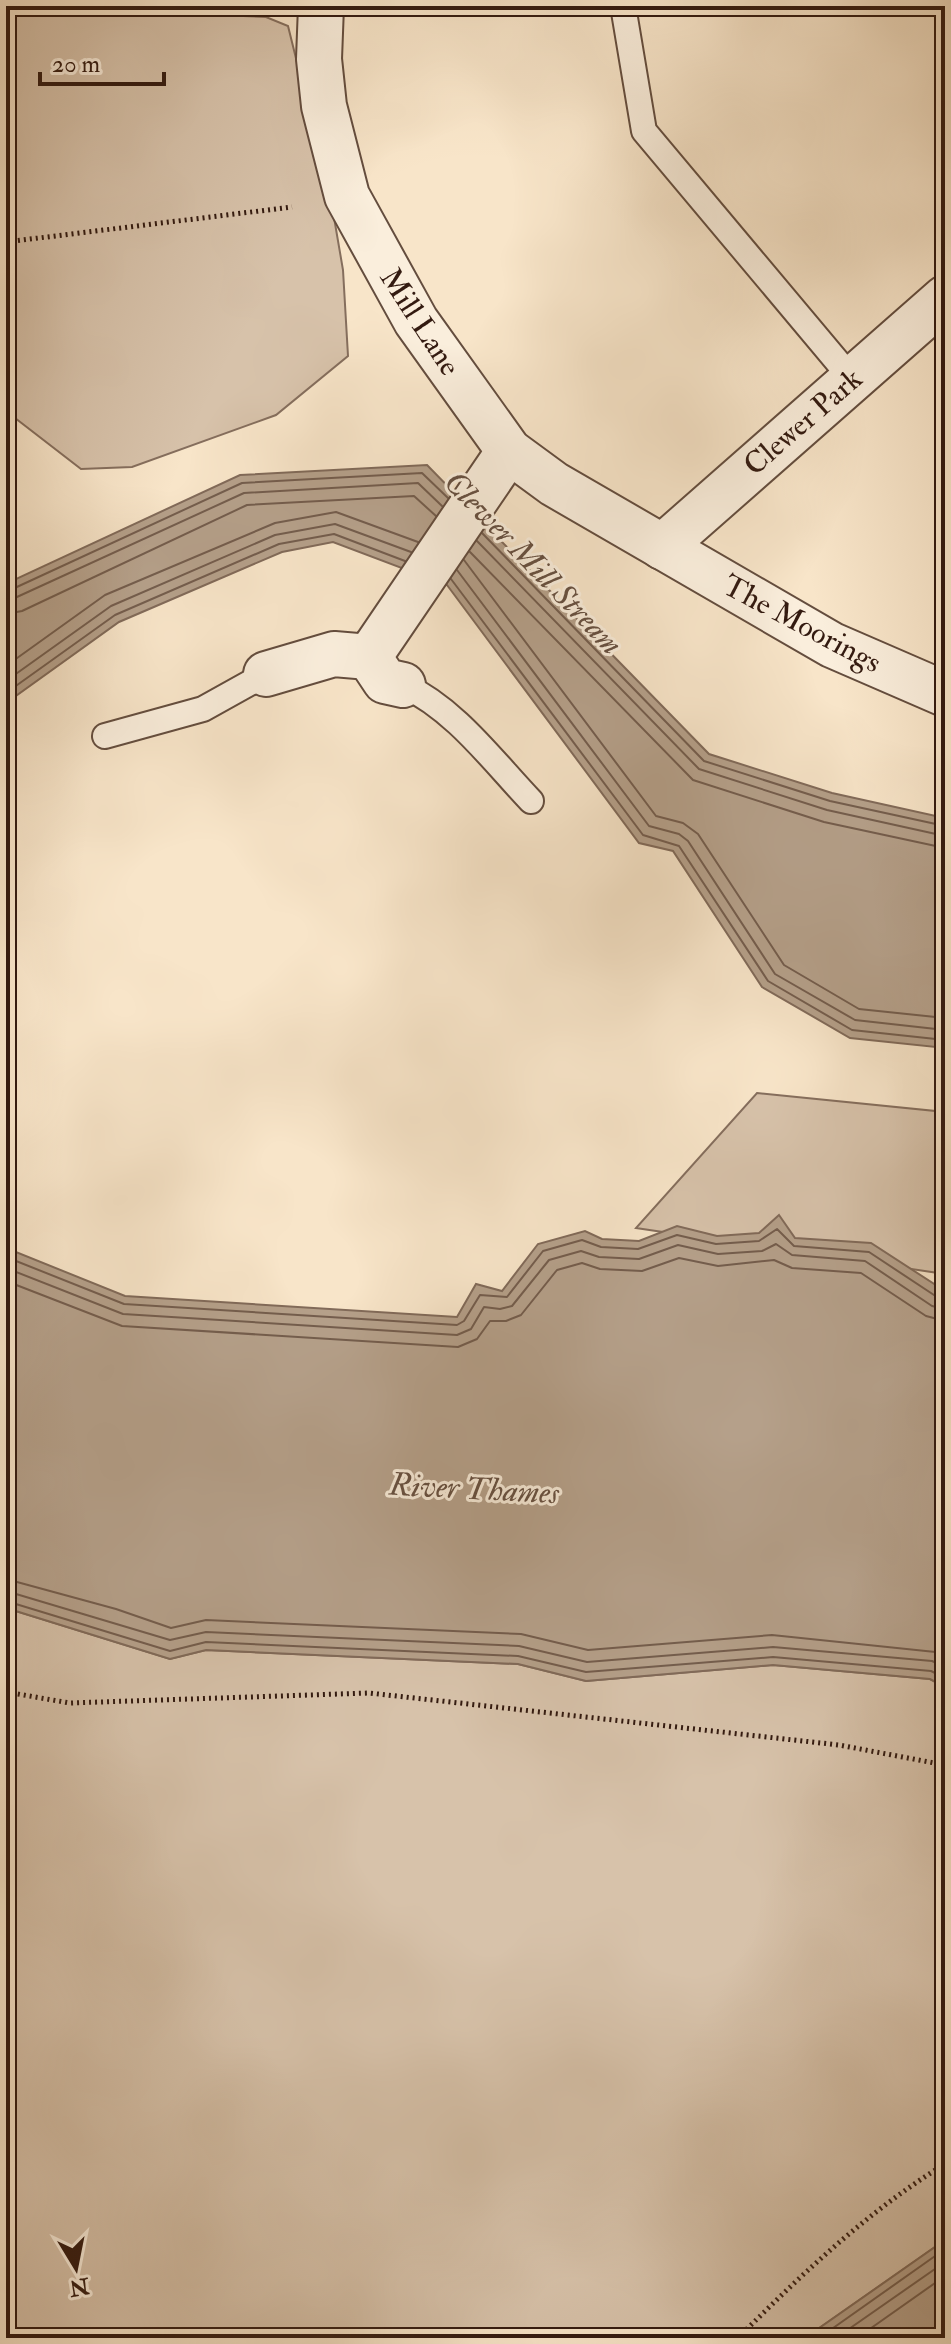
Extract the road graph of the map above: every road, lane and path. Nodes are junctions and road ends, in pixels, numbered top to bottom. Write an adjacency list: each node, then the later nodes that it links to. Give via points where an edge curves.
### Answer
1 (321, 6): 7 (street, Mill Lane, via 324,106 347,196 416,321)
2 (623, 6): 6 (lane, via 644,131)
3 (292, 207): 4 (path)
4 (6, 242)
5 (945, 298): 6 (street, Clewer Park)
6 (852, 379): 8 (street, Clewer Park)
7 (509, 451): 8 (street, Mill Lane, via 554,484); 9 (street)
8 (662, 547): 12 (street, The Moorings, via 832,645)
9 (369, 657): 10 (street, via 334,654); 11 (street, via 385,681)
10 (266, 674): 13 (lane, via 203,709)
11 (403, 685): 14 (lane, via 447,713)
12 (945, 694)
13 (105, 736)
14 (531, 801)
15 (6, 1692): 16 (path, via 70,1703 369,1693 839,1745)
16 (945, 1765)
17 (945, 2164): 18 (path, via 897,2193)
18 (738, 2338)

